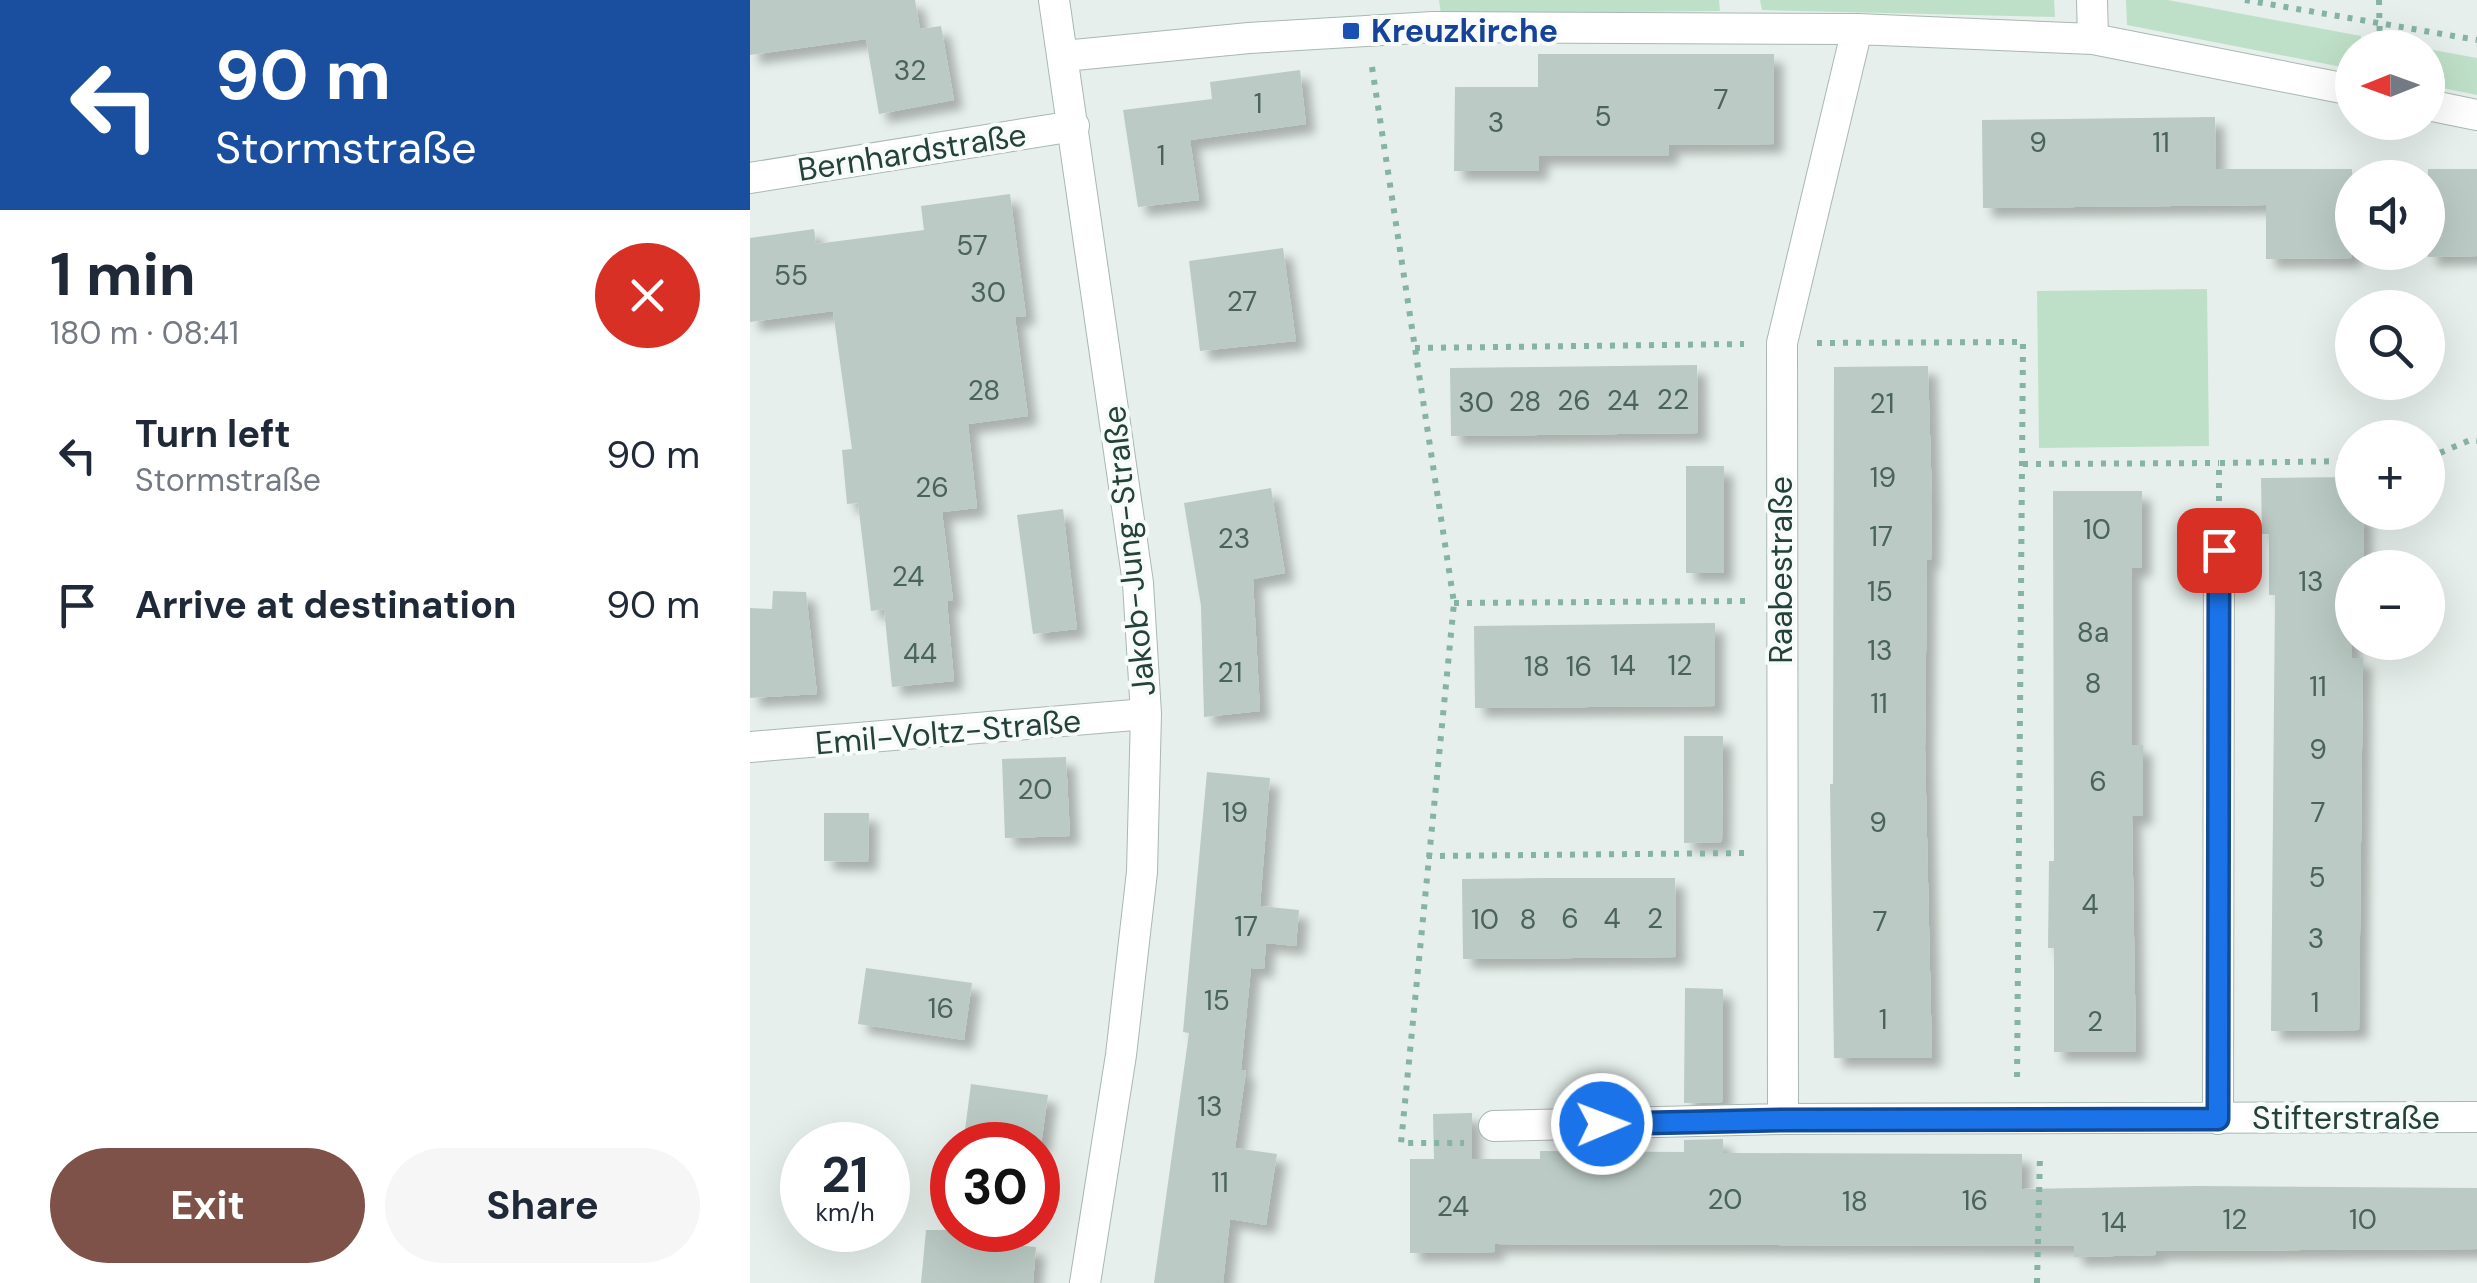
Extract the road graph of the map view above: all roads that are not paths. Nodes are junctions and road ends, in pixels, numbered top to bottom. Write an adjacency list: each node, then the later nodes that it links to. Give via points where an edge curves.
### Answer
1 (1054, 0): 5 (street, Jakob-Jung-Straße)
2 (2092, 0): 4 (street)
3 (1858, 29): 4 (street); 5 (street, via 1433,26); 16 (street, Raabestraße, via 1782,343)
4 (2093, 38): 6 (street)
5 (1064, 56): 9 (street, Jakob-Jung-Straße)
6 (2335, 87)
7 (2445, 109): 8 (street)
8 (2477, 116)
9 (1074, 126): 10 (street, Bernhardstraße); 12 (street, Jakob-Jung-Straße, via 1138,583)
10 (750, 178)
11 (2219, 550): 15 (street)
12 (1146, 714): 13 (street, Emil-Voltz-Straße); 18 (street, Jakob-Jung-Straße, via 1142,872)
13 (750, 747)
14 (2477, 1117): 15 (street, Stifterstraße)
15 (2218, 1119): 16 (street, Stifterstraße)
16 (1783, 1120): 17 (street, Stifterstraße)
17 (1494, 1126)
18 (1085, 1283)

